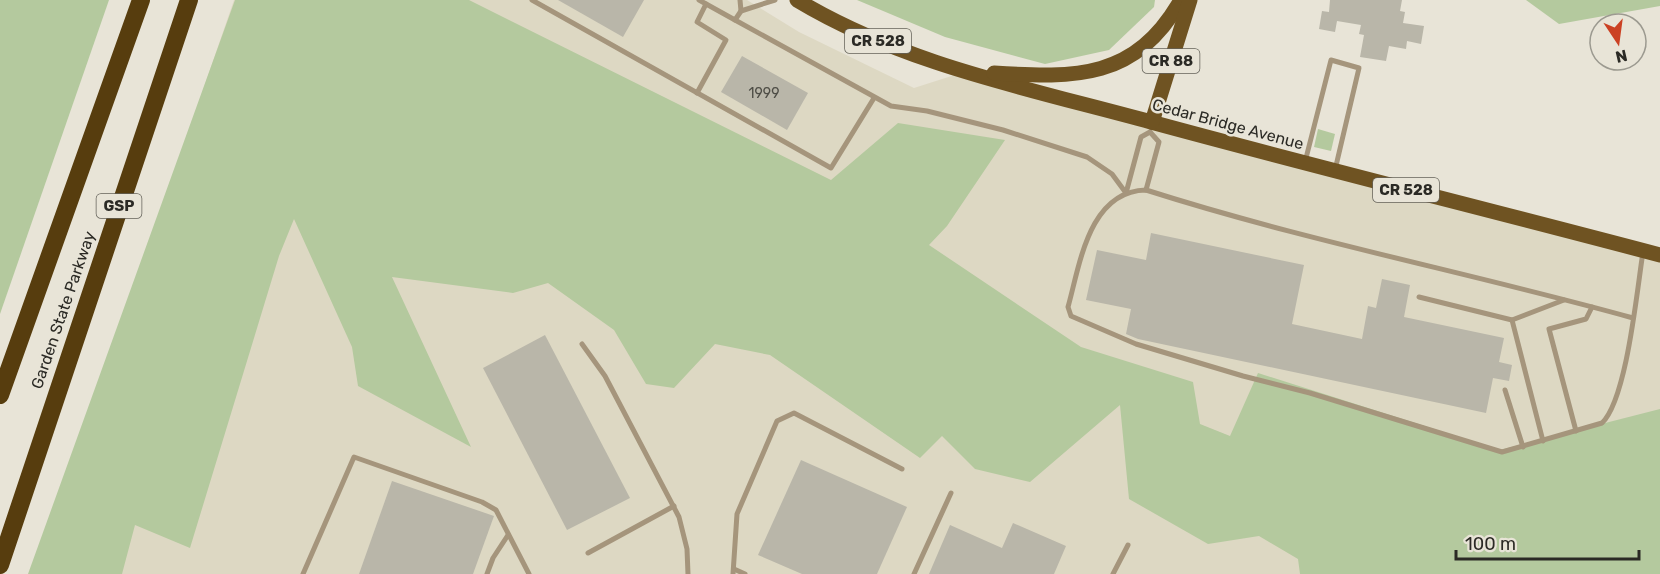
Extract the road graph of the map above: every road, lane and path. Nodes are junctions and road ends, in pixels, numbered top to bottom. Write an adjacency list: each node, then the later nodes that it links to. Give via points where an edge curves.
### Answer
1 (141, 0): 30 (highway, Garden State Parkway / GSP)
2 (189, 0): 40 (highway, Garden State Parkway / GSP)
3 (532, 0): 14 (lane)
4 (699, 0): 10 (lane)
5 (740, 0): 11 (lane)
6 (776, 0): 11 (lane)
7 (797, 0): 13 (main road, Cedar Bridge Avenue / CR 528, via 884,45)
8 (1181, 0): 13 (main road, via 1170,19 1140,48 1101,70 1071,76)
9 (1191, 0): 16 (main road, CR 88)
10 (706, 4): 12 (lane); 14 (lane, via 697,22 726,40)
11 (741, 11): 12 (lane)
12 (735, 20): 15 (lane)
13 (964, 72): 16 (main road, Cedar Bridge Avenue / CR 528)
14 (697, 93): 15 (lane, via 831,168)
15 (874, 98): 20 (lane, via 891,106 938,114 1068,149 1112,174)
16 (1151, 127): 17 (main road, Cedar Bridge Avenue / CR 528); 19 (lane, via 1159,142); 20 (lane, via 1141,136)
17 (1305, 164): 18 (main road, Cedar Bridge Avenue / CR 528); 18 (lane, via 1331,60 1359,68)
18 (1334, 171): 21 (main road, Cedar Bridge Avenue / CR 528)
19 (1146, 190): 20 (lane); 24 (lane, via 1330,243)
20 (1126, 193): 33 (lane, via 1104,210 1087,242 1068,307 1071,316 1136,344 1502,452)
21 (1644, 250): 22 (main road, Cedar Bridge Avenue / CR 528); 26 (lane)
22 (1660, 255)
23 (1419, 297): 27 (lane)
24 (1565, 300): 25 (lane); 27 (lane)
25 (1592, 307): 26 (lane); 31 (lane, via 1586,319 1549,329)
26 (1633, 318): 31 (lane, via 1617,397 1608,417 1602,423)
27 (1512, 320): 32 (lane)
28 (582, 344): 36 (lane, via 605,376)
29 (1505, 390): 33 (lane)
30 (0, 395)
31 (1576, 431): 32 (lane)
32 (1543, 441): 33 (lane)
33 (1523, 447)
34 (902, 470): 41 (lane, via 794,413 785,415 777,421 737,514)
35 (951, 493): 47 (lane)
36 (674, 506): 39 (lane); 45 (lane, via 687,549)
37 (508, 536): 42 (lane, via 496,510 482,502 354,457); 43 (lane); 44 (lane)
38 (1128, 545): 48 (lane)
39 (588, 553)
40 (0, 565)
41 (734, 571): 46 (lane)
42 (303, 574)
43 (487, 574)
44 (529, 574)
45 (688, 574)
46 (745, 574)
47 (914, 574)
48 (1113, 574)

